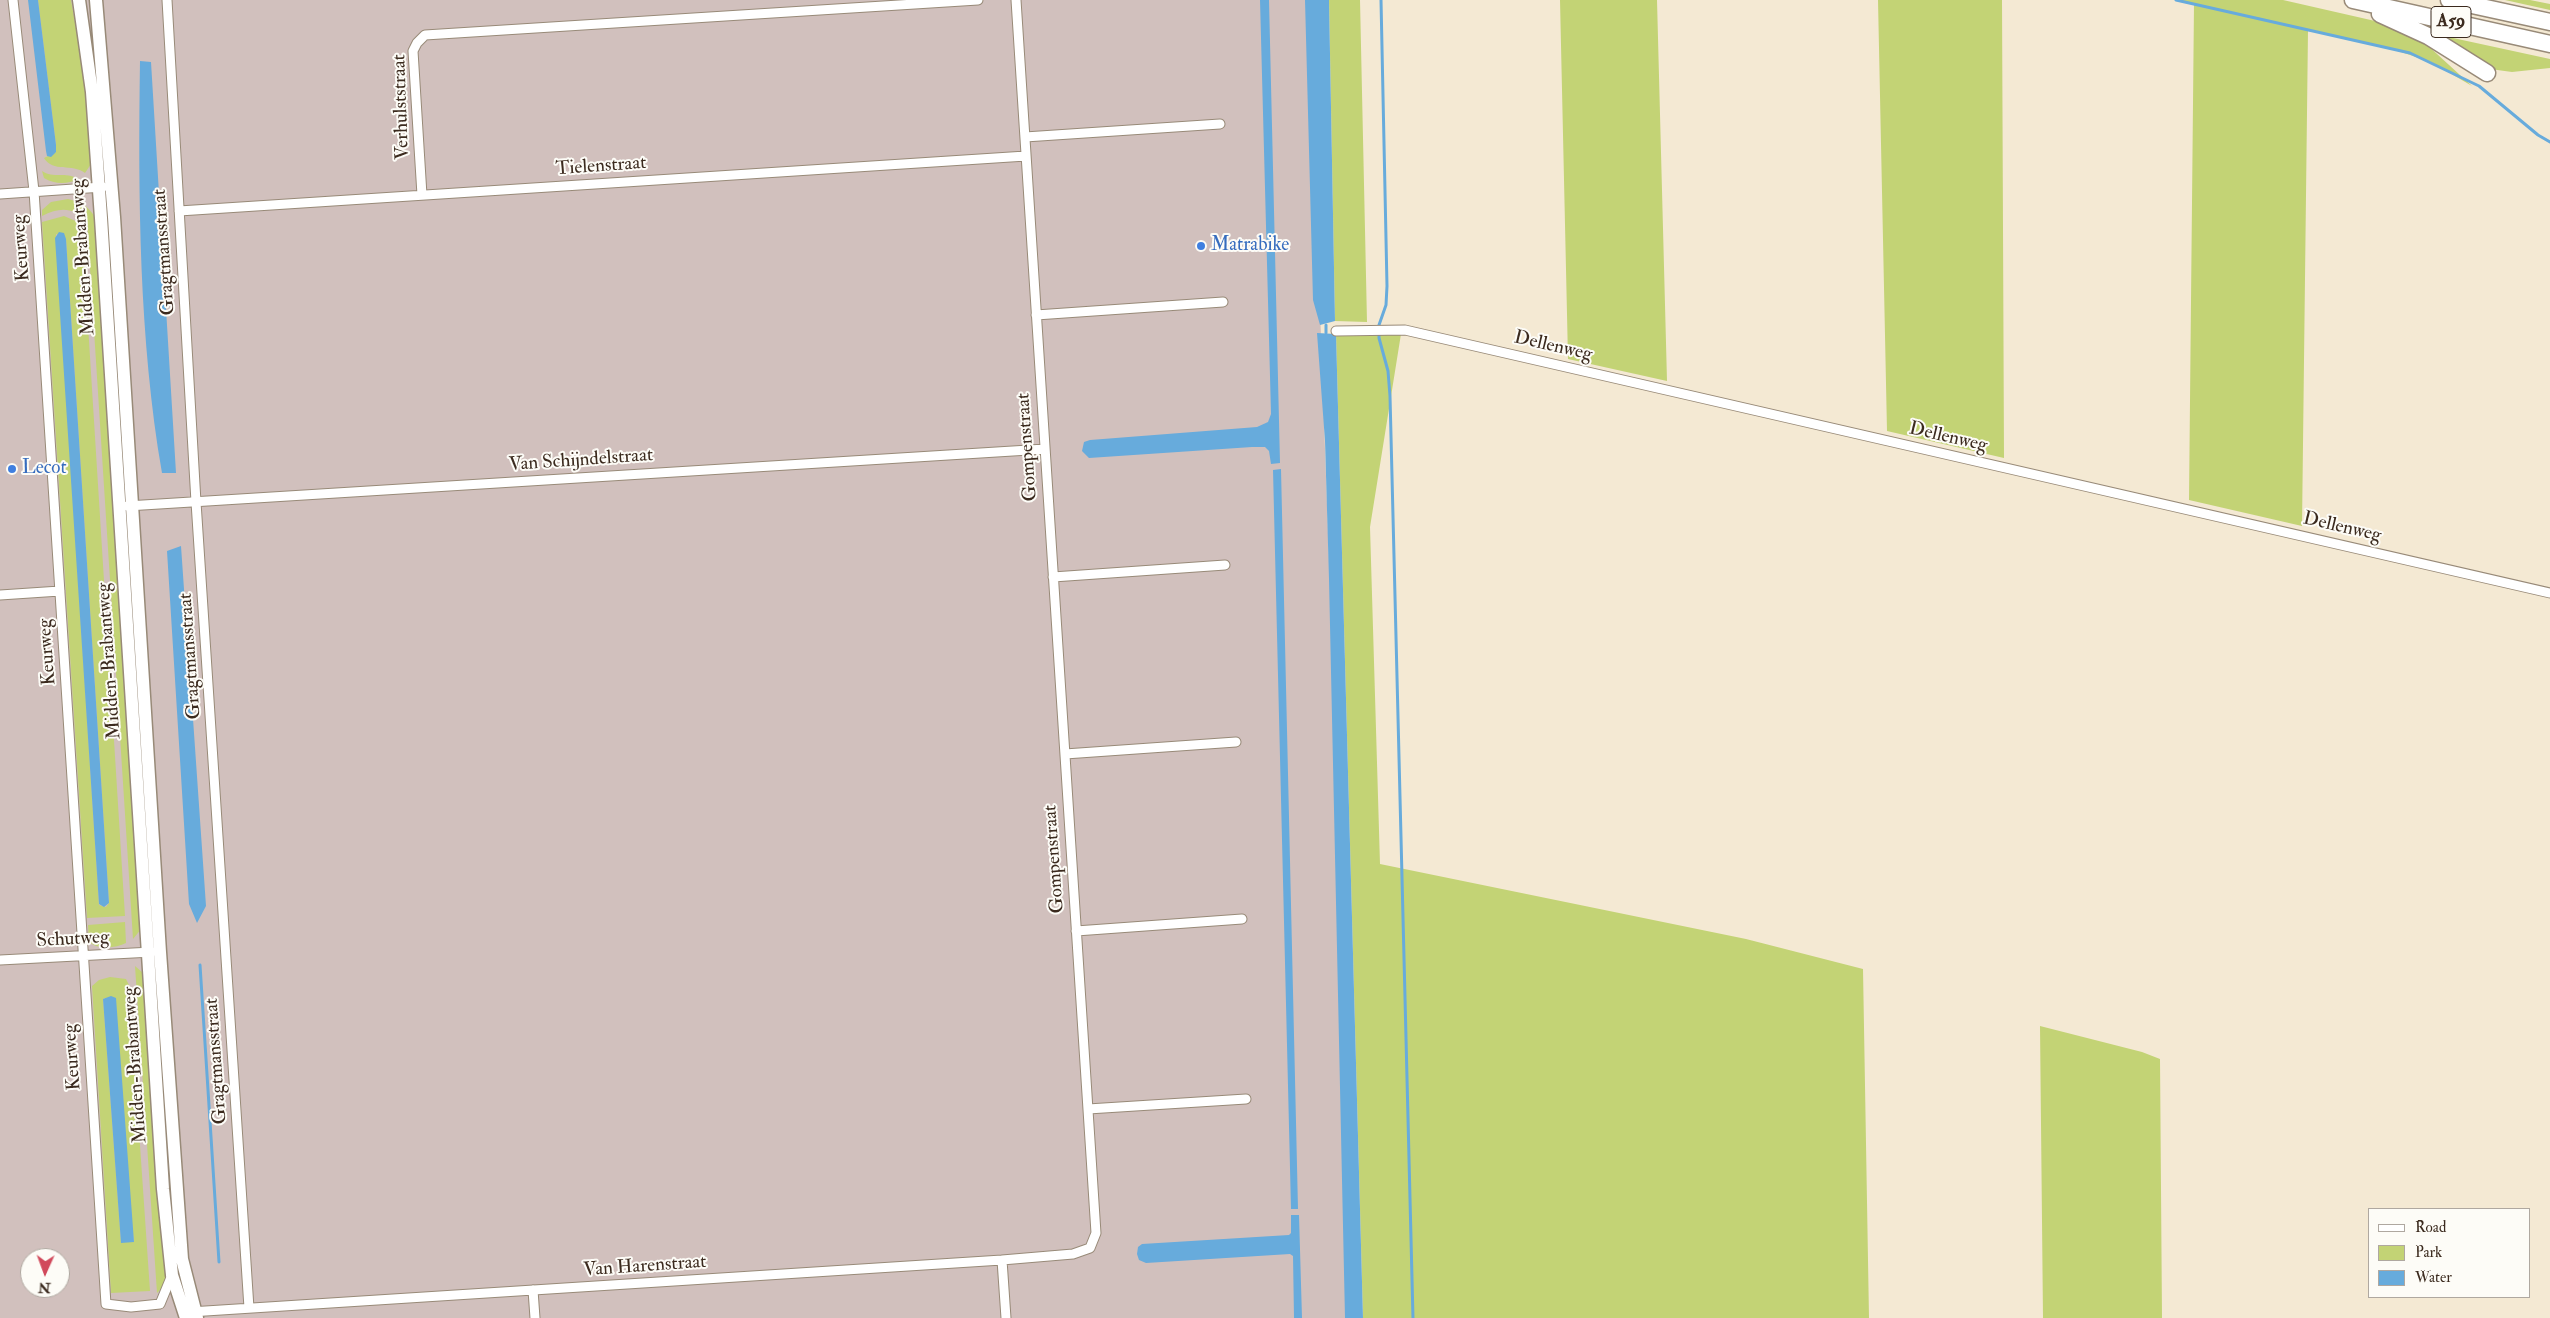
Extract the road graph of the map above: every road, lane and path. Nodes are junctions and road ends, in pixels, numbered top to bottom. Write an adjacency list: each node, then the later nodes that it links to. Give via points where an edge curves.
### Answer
1 (13, 0): 17 (street, Keurweg)
2 (79, 0): 16 (street, Midden-Brabantweg)
3 (96, 0): 16 (street, Midden-Brabantweg)
4 (978, 0): 19 (street, Verhulststraat, via 425,35 413,52)
5 (1016, 0): 14 (street, Gompenstraat)
6 (2348, 0): 12 (highway, A59, via 2428,36)
7 (2353, 0): 11 (highway, A59)
8 (2449, 0): 10 (highway, A59)
9 (166, 1): 20 (street, Gragtmansstraat)
10 (2550, 22)
11 (2550, 44)
12 (2487, 73)
13 (1220, 124): 14 (street)
14 (1024, 137): 15 (street, Gompenstraat)
15 (1026, 156): 19 (street, Tielenstraat); 22 (street, Gompenstraat)
16 (105, 187): 17 (street); 26 (street, Midden-Brabantweg); 27 (street, Midden-Brabantweg)
17 (34, 191): 18 (street); 30 (street, Keurweg)
18 (0, 194)
19 (422, 195): 20 (street, Tielenstraat)
20 (179, 211): 25 (street, Gragtmansstraat)
21 (1223, 302): 22 (street)
22 (1036, 315): 24 (street, Gompenstraat)
23 (1336, 331): 31 (street, Dellenweg, via 1405,330)
24 (1045, 448): 25 (street, Van Schijndelstraat); 29 (street, Gompenstraat)
25 (196, 502): 27 (street, Van Schijndelstraat); 46 (street, Gragtmansstraat)
26 (119, 506): 27 (street, Van Schijndelstraat); 37 (street, Midden-Brabantweg)
27 (133, 506): 37 (street, Midden-Brabantweg)
28 (1225, 565): 29 (street)
29 (1053, 577): 34 (street, Gompenstraat)
30 (60, 591): 32 (street); 38 (street, Keurweg)
31 (2550, 592)
32 (0, 594)
33 (1236, 742): 34 (street)
34 (1064, 754): 36 (street, Gompenstraat)
35 (1242, 919): 36 (street, Gompenstraat)
36 (1076, 931): 41 (street, Gompenstraat)
37 (154, 952): 38 (street, Schutweg); 44 (street, Midden-Brabantweg, via 163,1189); 47 (street, Midden-Brabantweg, via 182,1260)
38 (83, 955): 39 (street, Schutweg); 44 (street, Keurweg, via 106,1304 141,1307 160,1304)
39 (0, 960)
40 (1246, 1099): 41 (street)
41 (1088, 1109): 42 (street, Gompenstraat)
42 (1096, 1233): 43 (street, Van Harenstraat, via 1090,1248 1073,1254)
43 (1002, 1260): 45 (street, Van Harenstraat); 49 (street)
44 (172, 1275): 47 (street, Midden-Brabantweg)
45 (533, 1290): 46 (street, Van Harenstraat); 48 (street)
46 (249, 1308): 47 (street, Van Harenstraat)
47 (191, 1315)
48 (534, 1318)
49 (1006, 1318)

